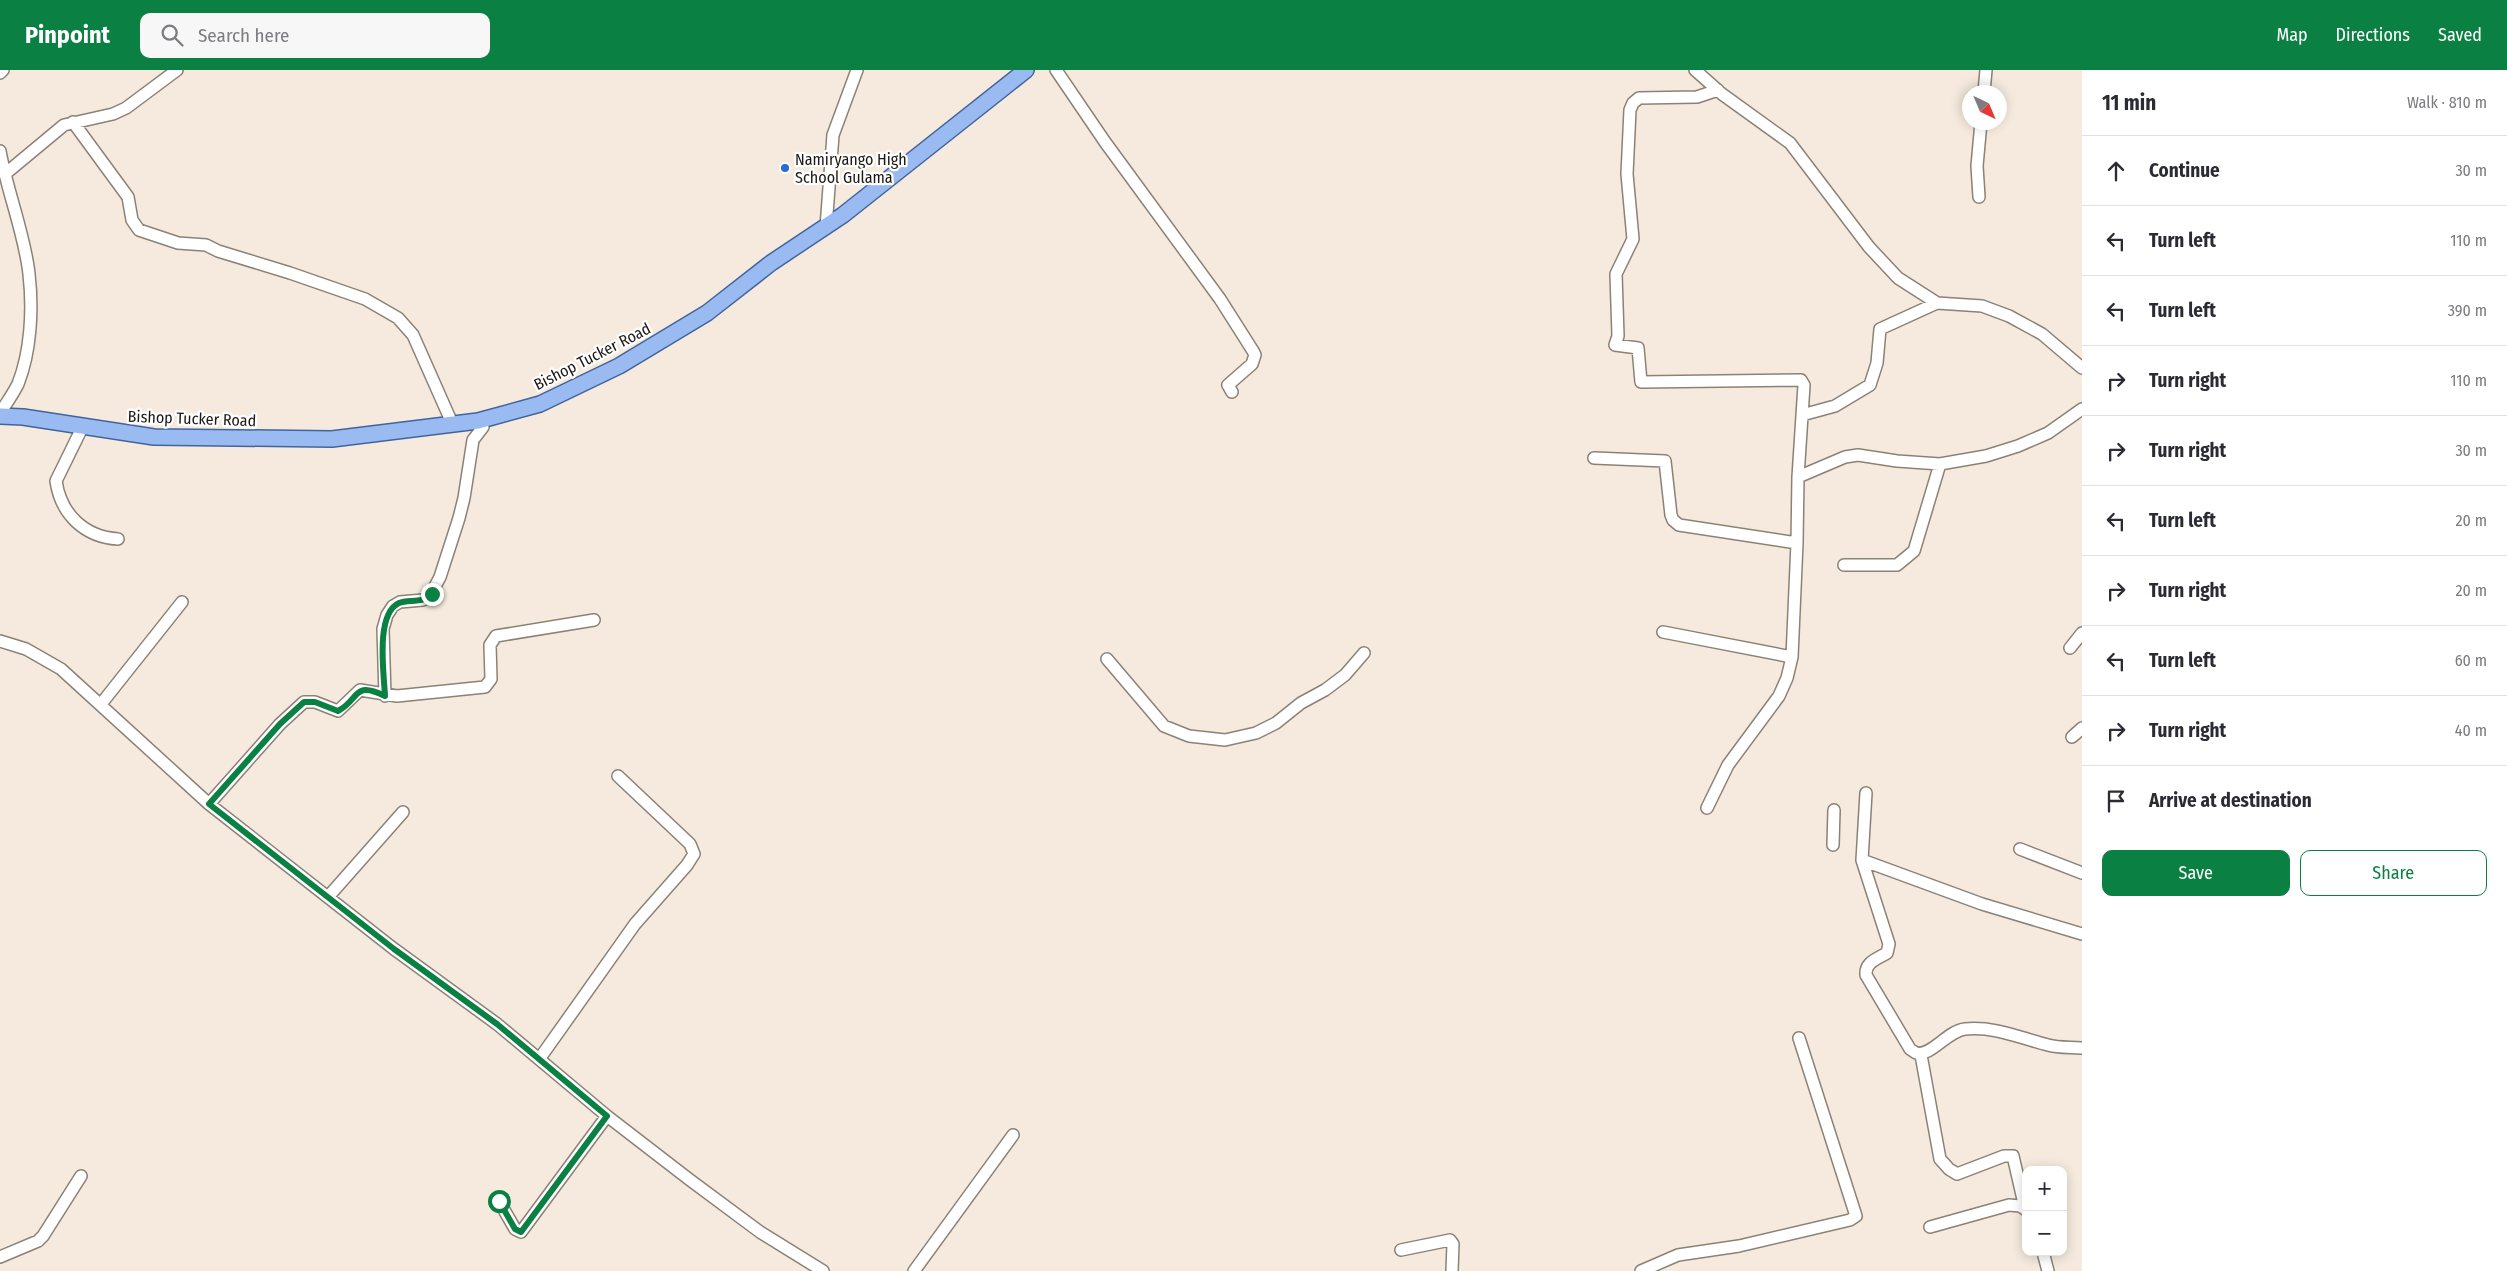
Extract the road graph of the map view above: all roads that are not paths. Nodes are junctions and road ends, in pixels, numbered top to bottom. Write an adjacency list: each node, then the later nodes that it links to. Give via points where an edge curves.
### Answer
1 (3, 70): 8 (street)
2 (177, 70): 11 (street, via 126,108)
3 (857, 70): 16 (street, via 833,135)
4 (1026, 70): 16 (main road, Bishop Tucker Road)
5 (1056, 70): 19 (street, via 1215,292 1256,355 1252,364 1228,385)
6 (1695, 70): 10 (street)
7 (1986, 70): 9 (street)
8 (0, 73)
9 (1985, 85)
10 (1718, 90): 17 (street, via 1790,144 1898,278); 22 (street, via 1697,97 1639,98 1630,110 1627,174 1633,239 1616,274 1618,336 1615,345 1637,347 1639,379 1643,383 1801,380 1804,385)
11 (73, 122): 14 (street, via 45,138); 23 (street, via 128,197 132,220 138,230 178,243 206,244 218,251 365,299 398,318 413,335)
12 (1980, 130): 15 (street, via 1977,166)
13 (0, 151): 14 (street)
14 (5, 174): 21 (street, via 29,273 30,298 24,364 17,386)
15 (1979, 197)
16 (826, 227): 23 (main road, Bishop Tucker Road, via 707,313 619,366 540,404 478,422)
17 (1937, 303): 18 (street, via 1982,306 2009,316 2042,334); 22 (street, via 1880,329 1877,363 1870,385 1835,406)
18 (2082, 368)
19 (1232, 392)
20 (2082, 409): 27 (street, via 2058,428 2018,446 1986,456)
21 (0, 415): 25 (main road, Bishop Tucker Road)
22 (1802, 415): 28 (street)
23 (452, 423): 25 (main road, Bishop Tucker Road, via 332,439 154,437)
24 (483, 427): 41 (street, via 472,440 464,498 448,555 432,594 423,600 400,602 387,614 383,630)
25 (82, 428): 29 (street, via 56,481 57,488 72,517 86,530 100,538)
26 (1594, 458): 30 (street, via 1665,461 1672,520 1679,525)
27 (1940, 464): 28 (street, via 1858,455); 31 (street, via 1914,551 1897,565)
28 (1798, 477): 30 (street)
29 (118, 539)
30 (1797, 543): 39 (street)
31 (1844, 564)
32 (182, 602): 42 (street)
33 (594, 620): 41 (street, via 496,636 490,645 492,679 485,687)
34 (1663, 632): 39 (street)
35 (2082, 632): 37 (street)
36 (0, 641): 42 (street, via 45,658)
37 (2070, 648)
38 (1364, 653): 40 (street, via 1345,675 1276,723 1256,733 1225,740 1189,736 1164,726)
39 (1792, 657): 48 (street, via 1779,696 1728,765)
40 (1107, 659)
41 (385, 696): 47 (street, via 372,690 360,690 338,711 315,702 304,702 280,724)
42 (101, 704): 47 (street)
43 (2082, 728): 44 (street)
44 (2072, 736)
45 (618, 776): 60 (street, via 690,844 694,854 634,924)
46 (1866, 793): 53 (street)
47 (209, 804): 55 (street)
48 (1707, 808)
49 (1834, 810): 51 (street)
50 (402, 812): 55 (street)
51 (1833, 845)
52 (2020, 849): 54 (street)
53 (1862, 860): 56 (street, via 1982,904); 59 (street, via 1889,944 1887,953 1870,963 1866,975 1910,1049)
54 (2082, 873)
55 (328, 897): 60 (street)
56 (2082, 934)
57 (1799, 1038): 74 (street, via 1856,1216 1739,1246 1678,1255)
58 (2082, 1048): 59 (street, via 2050,1046 2001,1030 1976,1028 1952,1033)
59 (1921, 1055): 64 (street, via 1940,1159 1957,1174 2004,1156 2013,1156)
60 (540, 1058): 61 (street)
61 (607, 1116): 65 (street, via 521,1232 515,1229); 71 (street, via 760,1232)
62 (1013, 1135): 72 (street)
63 (81, 1176): 70 (street, via 43,1236)
64 (2022, 1196)
65 (499, 1201)
66 (2022, 1208): 67 (street, via 2009,1205)
67 (1930, 1227)
68 (1401, 1250): 73 (street, via 1450,1240 1453,1244)
69 (2044, 1256): 75 (street)
70 (0, 1257)
71 (823, 1271)
72 (914, 1271)
73 (1452, 1271)
74 (1641, 1271)
75 (2048, 1271)

